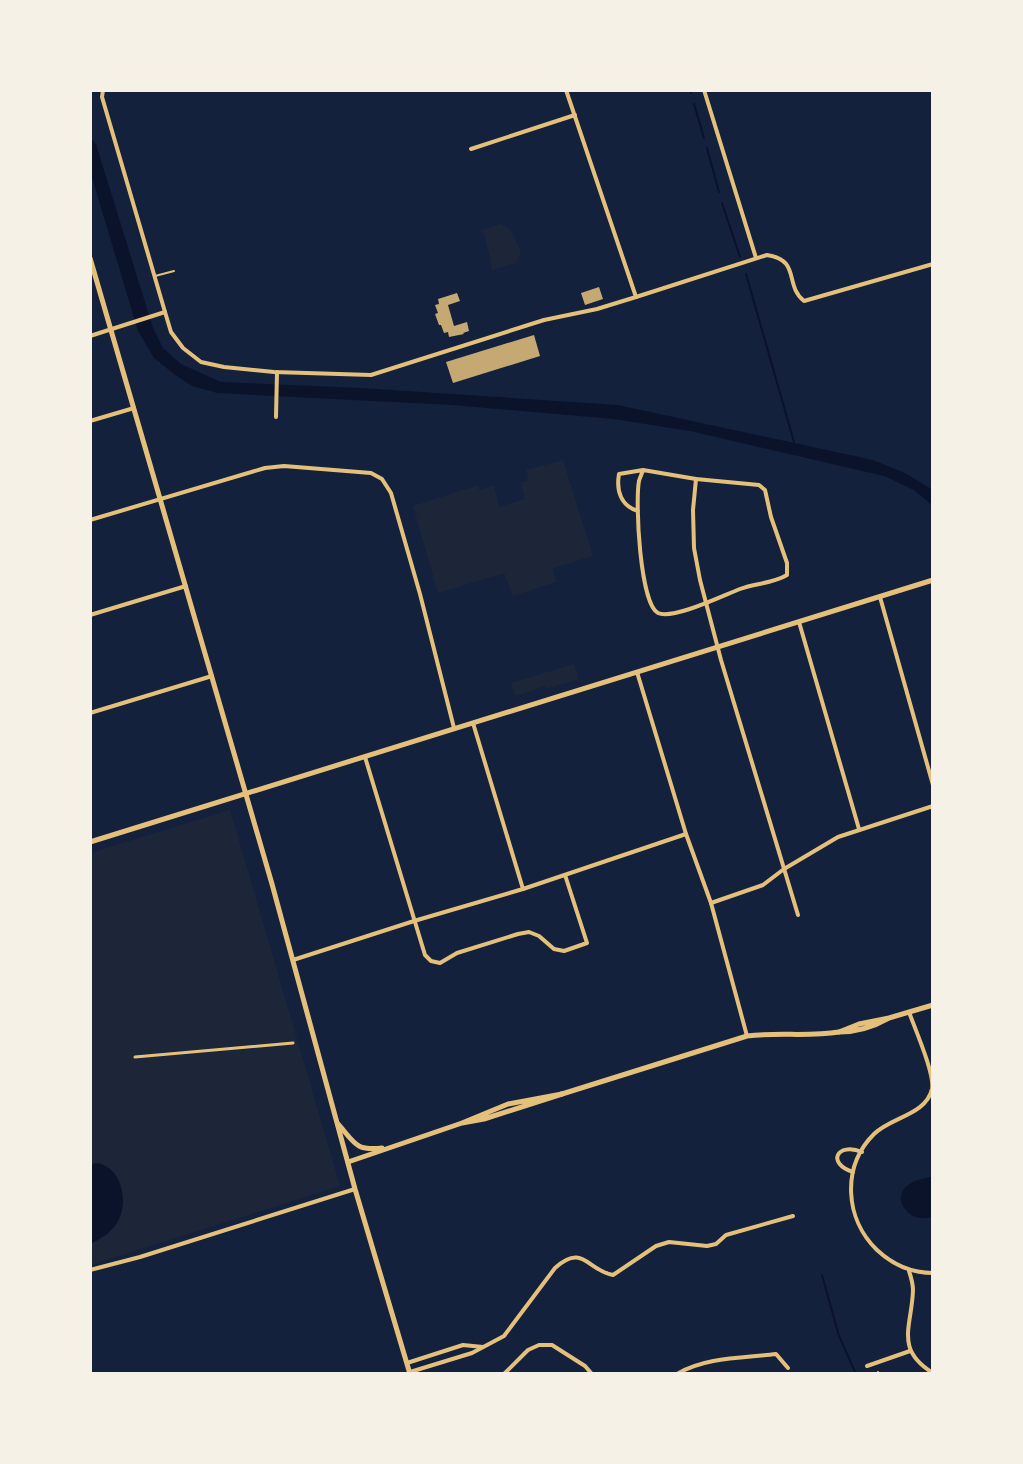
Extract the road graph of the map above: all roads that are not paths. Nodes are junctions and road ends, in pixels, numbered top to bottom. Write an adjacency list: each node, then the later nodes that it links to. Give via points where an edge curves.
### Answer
1 (103, 90): 10 (street)
2 (566, 90): 4 (street)
3 (704, 90): 7 (street)
4 (575, 115): 5 (street); 11 (street)
5 (471, 149)
6 (90, 258): 13 (street)
7 (756, 258): 8 (street, via 779,257 804,301); 11 (street)
8 (933, 264)
9 (174, 271): 10 (lane)
10 (154, 276): 12 (street)
11 (636, 297): 15 (street, via 371,375)
12 (165, 312): 13 (street); 15 (street, via 171,332 201,362)
13 (110, 329): 14 (street); 16 (street)
14 (90, 336)
15 (277, 372): 17 (street)
16 (134, 408): 18 (street); 23 (street)
17 (276, 417)
18 (90, 421)
19 (273, 458): 20 (street)
20 (272, 468): 23 (street); 37 (street, via 371,473 382,479 407,546)
21 (643, 470): 22 (street); 24 (street); 24 (street, via 619,474 617,485 622,501)
22 (696, 479): 29 (street, via 694,548); 29 (street, via 765,490 787,563 787,575 778,581 741,588)
23 (160, 499): 25 (street); 27 (street)
24 (638, 511): 29 (street, via 652,606 669,615)
25 (90, 520)
26 (933, 580): 28 (street)
27 (186, 586): 30 (street); 34 (street)
28 (880, 597): 31 (street); 39 (street)
29 (706, 603): 32 (street)
30 (90, 615)
31 (799, 622): 32 (street); 42 (street)
32 (718, 647): 33 (street); 45 (street)
33 (637, 672): 36 (street); 43 (street)
34 (212, 676): 35 (street); 40 (street)
35 (90, 713)
36 (473, 723): 37 (street); 47 (street)
37 (455, 729): 38 (street)
38 (365, 757): 40 (street); 50 (street)
39 (933, 785)
40 (246, 794): 44 (street); 51 (street)
41 (933, 806): 42 (street)
42 (859, 829): 45 (street)
43 (686, 834): 46 (street); 48 (street)
44 (90, 842)
45 (784, 869): 48 (street, via 763,885); 49 (street)
46 (565, 875): 47 (street); 50 (street, via 587,943 564,951 529,932 440,963 425,955)
47 (523, 889): 50 (street)
48 (711, 903): 54 (street)
49 (798, 915)
50 (414, 921): 51 (street)
51 (293, 960): 57 (street)
52 (933, 1005): 53 (street)
53 (909, 1012): 54 (street, via 839,1032); 59 (street, via 932,1090 916,1110 874,1134)
54 (747, 1036): 58 (street)
55 (293, 1043): 56 (street)
56 (135, 1057)
57 (337, 1123): 58 (street, via 360,1148); 60 (street)
58 (391, 1148): 60 (street)
59 (862, 1152): 61 (street); 61 (street, via 839,1152 838,1163)
60 (348, 1162): 62 (street)
61 (853, 1172): 65 (street, via 850,1189 858,1224 884,1256)
62 (355, 1189): 64 (street); 69 (street)
63 (793, 1216): 67 (street, via 726,1235 707,1246 656,1246 613,1275 588,1261 565,1259 504,1336)
64 (90, 1270)
65 (909, 1271): 66 (street); 68 (street)
66 (933, 1273)
67 (486, 1347): 69 (street, via 463,1345); 72 (street)
68 (910, 1351): 70 (street); 73 (street)
69 (407, 1363): 72 (street)
70 (867, 1366)
71 (788, 1368): 76 (street, via 776,1354 704,1363)
72 (410, 1373)
73 (933, 1373)
74 (504, 1374): 75 (street, via 539,1345 552,1345)
75 (592, 1374)
76 (677, 1374)

